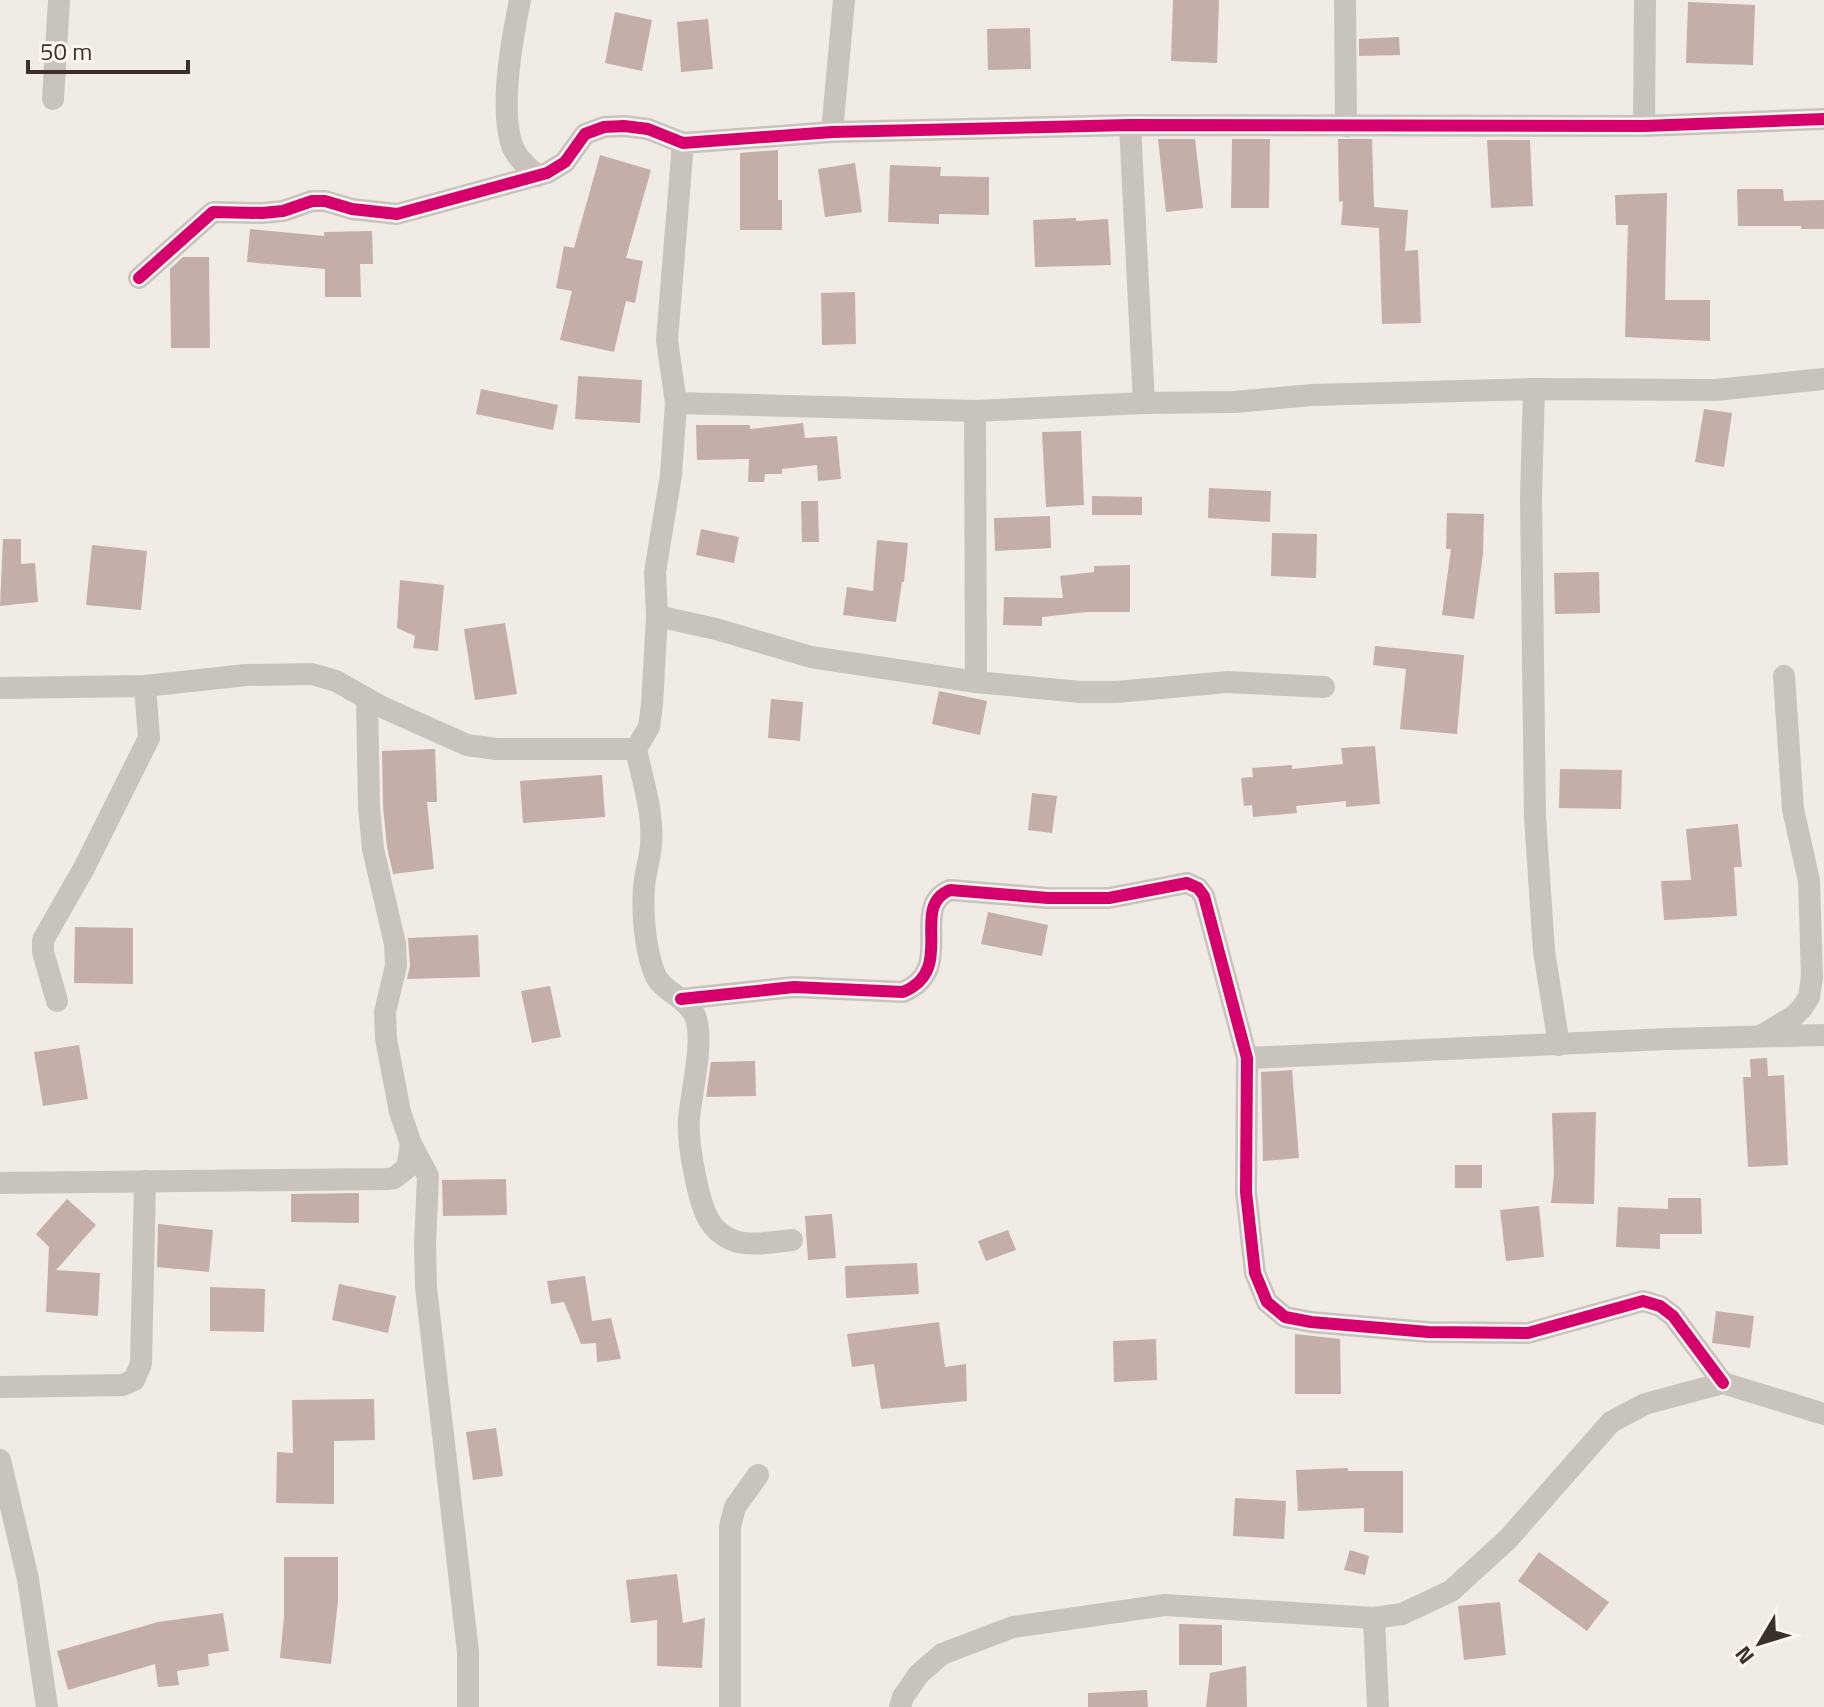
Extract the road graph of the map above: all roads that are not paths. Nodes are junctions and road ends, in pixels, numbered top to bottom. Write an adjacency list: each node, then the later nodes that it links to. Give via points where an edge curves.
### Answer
1 (59, 0): 6 (street)
2 (520, 0): 13 (street, via 510,50 508,119 516,153)
3 (844, 0): 11 (street)
4 (1345, 0): 9 (street)
5 (1645, 0): 10 (street)
6 (53, 99)
7 (1824, 119): 10 (street)
8 (1130, 125): 9 (street); 11 (street); 18 (street)
9 (1346, 126): 10 (street)
10 (1644, 126)
11 (832, 132): 12 (street)
12 (683, 143): 13 (street, via 648,129 604,127 585,134 565,162); 17 (street, via 667,340)
13 (537, 176): 14 (street, via 397,214 325,201 283,211 213,212)
14 (139, 278)
15 (1824, 379): 16 (street, via 1715,390)
16 (1534, 389): 18 (street); 32 (street, via 1535,817 1544,951)
17 (676, 403): 19 (street); 20 (street, via 655,572)
18 (1144, 403): 19 (street)
19 (975, 411): 22 (street)
20 (657, 616): 22 (street, via 811,657); 27 (street, via 649,727)
21 (1784, 676): 31 (street, via 1793,809 1809,881 1812,977 1802,1008)
22 (976, 682): 24 (street, via 1080,692 1228,682)
23 (145, 686): 25 (street); 26 (street, via 312,674); 29 (street, via 149,738 43,940)
24 (1324, 687)
25 (0, 688)
26 (367, 699): 27 (street, via 467,745); 34 (street, via 373,849 396,955 385,1012 386,1039)
27 (636, 749): 28 (street, via 651,818 644,902 649,948 655,974)
28 (681, 999): 33 (street, via 794,987 903,992 915,987 929,969 934,903 950,890 1109,898 1187,883 1204,896); 37 (street, via 695,1016 689,1136 708,1218 722,1234 745,1244)
29 (57, 1001)
30 (1824, 1035): 31 (street)
31 (1760, 1036): 32 (street)
32 (1559, 1045): 33 (street)
33 (1247, 1058): 38 (street, via 1246,1192 1255,1273 1267,1302 1285,1317 1428,1332 1528,1333 1643,1301 1673,1316)
34 (411, 1144): 35 (street, via 407,1168 387,1179); 45 (street, via 428,1176 426,1287 466,1638)
35 (145, 1181): 36 (street); 39 (street, via 141,1364 134,1380 123,1385)
36 (0, 1183)
37 (792, 1240)
38 (1723, 1383): 40 (street); 43 (street, via 1645,1404 1611,1422 1508,1539 1451,1591 1402,1614)
39 (0, 1387)
40 (1824, 1414)
41 (0, 1460): 44 (street, via 28,1579)
42 (758, 1475): 46 (street, via 735,1507 730,1527)
43 (1374, 1618): 47 (street, via 1165,1605 1013,1627 942,1654 919,1674); 48 (street)
44 (47, 1707)
45 (468, 1707)
46 (730, 1707)
47 (900, 1707)
48 (1378, 1707)

